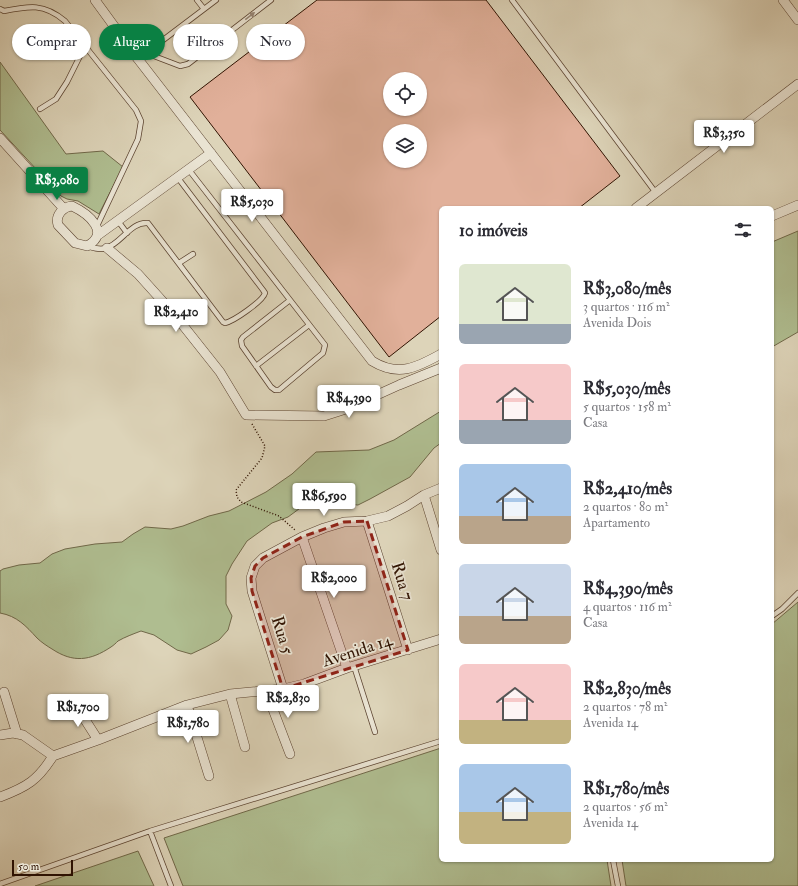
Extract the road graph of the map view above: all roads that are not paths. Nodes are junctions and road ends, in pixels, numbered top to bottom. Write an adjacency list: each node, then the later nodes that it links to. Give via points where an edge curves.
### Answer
1 (95, 0): 11 (street)
2 (197, 0): 8 (lane)
3 (216, 0): 8 (lane)
4 (271, 0): 16 (lane, one-way to 4, via 180,66 188,64)
5 (512, 0): 24 (lane)
6 (783, 0): 9 (street)
7 (0, 9): 10 (lane, via 48,9)
8 (204, 9): 12 (lane)
9 (798, 20)
10 (67, 24)
11 (112, 24)
12 (165, 39)
13 (91, 54): 30 (lane, via 136,110 141,121 138,139)
14 (78, 60): 18 (lane, via 56,99)
15 (139, 60): 21 (street)
16 (164, 60)
17 (798, 84): 24 (street)
18 (40, 109)
19 (0, 138): 27 (street)
20 (0, 147): 27 (street)
21 (211, 153): 22 (street); 38 (street, via 372,361 394,371 410,368)
22 (189, 170): 23 (street); 36 (lane)
23 (178, 178): 29 (street); 35 (lane, via 263,290 264,296 225,324)
24 (656, 193): 26 (street)
25 (798, 205): 28 (street)
26 (639, 206)
27 (62, 211): 30 (street, via 72,206 82,211); 32 (street, via 57,218 58,225 75,243)
28 (774, 215)
29 (118, 221): 30 (street); 31 (lane)
30 (98, 231): 32 (street, via 92,244)
31 (127, 233): 33 (lane); 35 (lane, via 139,224 148,223)
32 (87, 246): 33 (lane)
33 (107, 248): 40 (street, via 138,274 174,314 220,372 246,415 324,416)
34 (193, 254): 35 (lane)
35 (179, 263)
36 (290, 300): 37 (lane); 39 (lane, via 241,340 242,346)
37 (309, 325): 39 (lane); 39 (lane, via 324,345 323,353 279,390 271,387)
38 (439, 355)
39 (256, 366)
40 (439, 369)
41 (439, 489): 42 (street)
42 (424, 495): 43 (street, via 388,516); 45 (street)
43 (367, 521): 44 (street, via 344,522); 49 (street, Rua 7)
44 (302, 537): 50 (street); 51 (street, Rua 5, via 263,558 255,566 251,578 252,591)
45 (439, 544)
46 (798, 593): 47 (lane)
47 (774, 615)
48 (439, 640): 49 (street, Avenida 14)
49 (408, 650): 50 (street, Avenida 14)
50 (350, 667): 51 (street, Avenida 14); 57 (lane)
51 (283, 689): 52 (street, Avenida 14)
52 (266, 691): 54 (street, Avenida 14); 63 (street)
53 (4, 692): 58 (street)
54 (230, 694): 56 (street, Avenida 14); 62 (street)
55 (75, 704): 60 (street)
56 (187, 705): 60 (street, Avenida 14); 65 (street)
57 (375, 732)
58 (17, 734): 59 (street); 64 (street, via 23,735)
59 (0, 735)
60 (98, 740): 64 (street, Avenida 14)
61 (439, 742): 67 (lane)
62 (245, 746)
63 (290, 754)
64 (53, 756): 66 (street, via 41,773 27,786)
65 (209, 776)
66 (0, 798)
67 (150, 831): 69 (lane); 70 (lane)
68 (613, 862): 71 (lane)
69 (0, 884)
70 (171, 886)
71 (618, 886)

